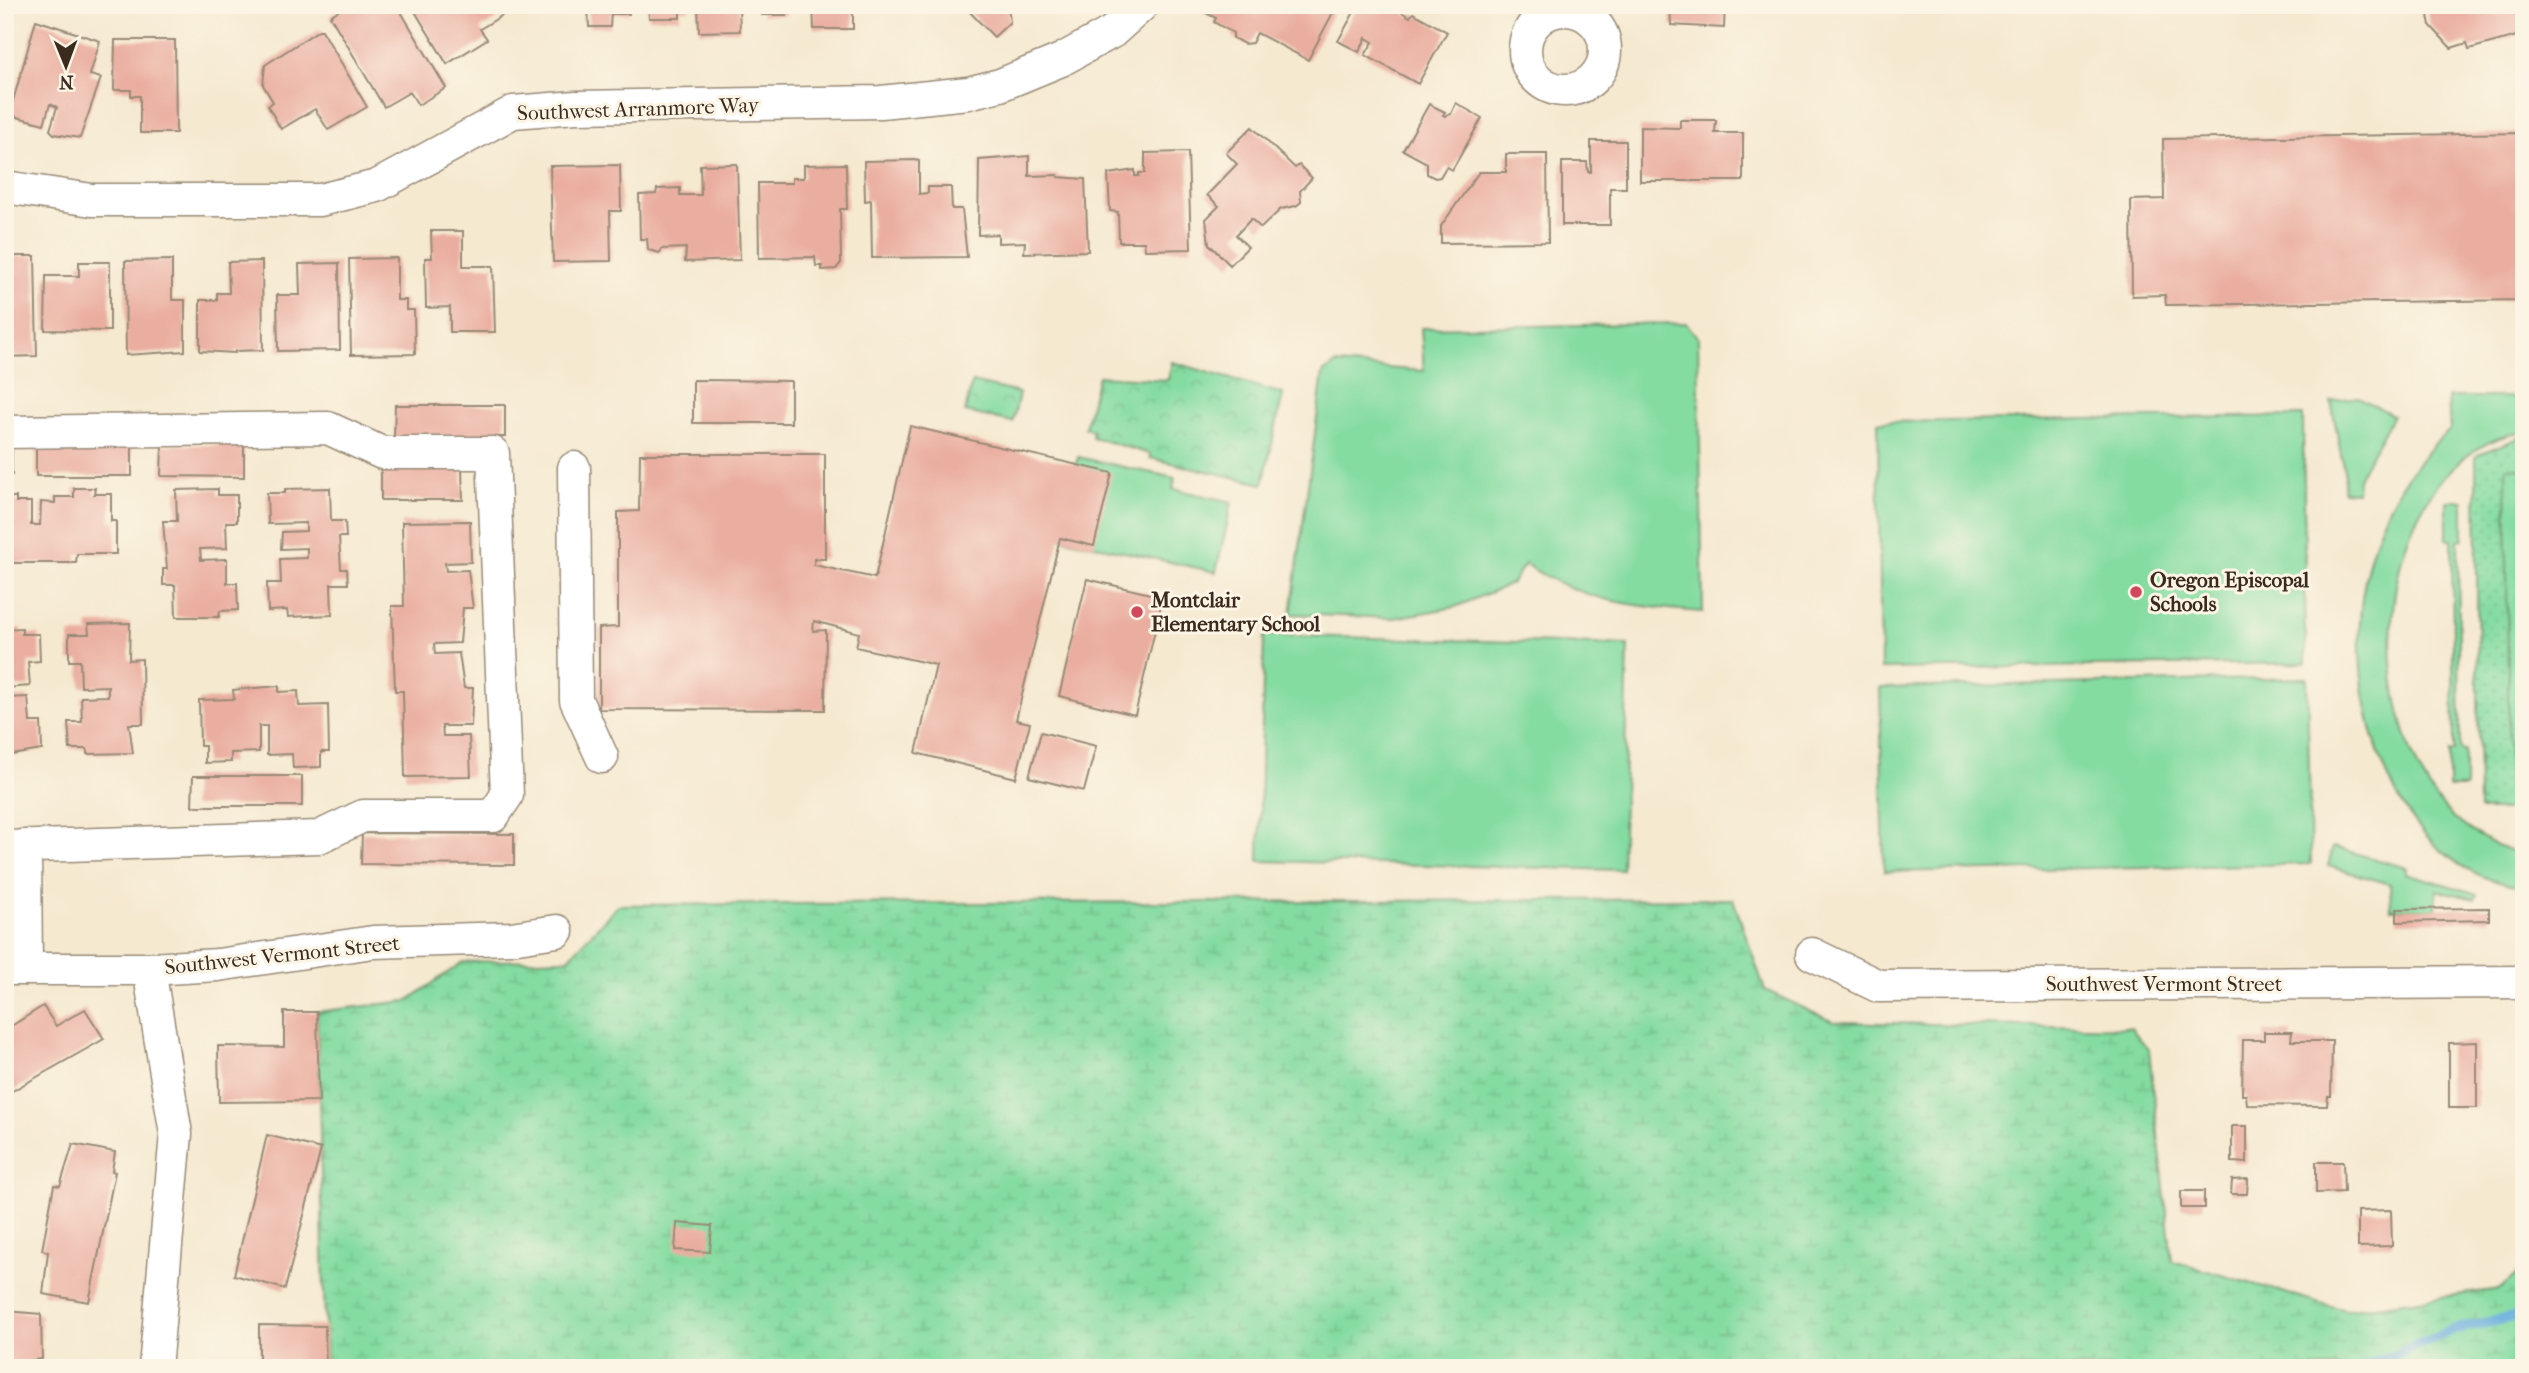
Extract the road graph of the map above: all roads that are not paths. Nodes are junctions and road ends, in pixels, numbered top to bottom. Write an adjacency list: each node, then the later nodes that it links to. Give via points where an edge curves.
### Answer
1 (1142, 5): 2 (street, Southwest Arranmore Way, via 1112,32 1062,60 968,93 881,102 513,112 377,186 320,200 92,200)
2 (5, 187)
3 (5, 432): 6 (street, via 328,428 382,453 493,453 507,795 493,816 363,816 319,837)
4 (574, 468): 5 (street, via 576,700)
5 (602, 757)
6 (15, 847): 9 (street)
7 (557, 931): 10 (street, Southwest Vermont Street, via 511,938 373,942 218,965)
8 (1812, 954): 11 (street, Southwest Vermont Street, via 1878,986)
9 (16, 969): 10 (street, Southwest Vermont Street)
10 (149, 969): 12 (street, via 176,1134)
11 (2524, 982)
12 (155, 1368)

